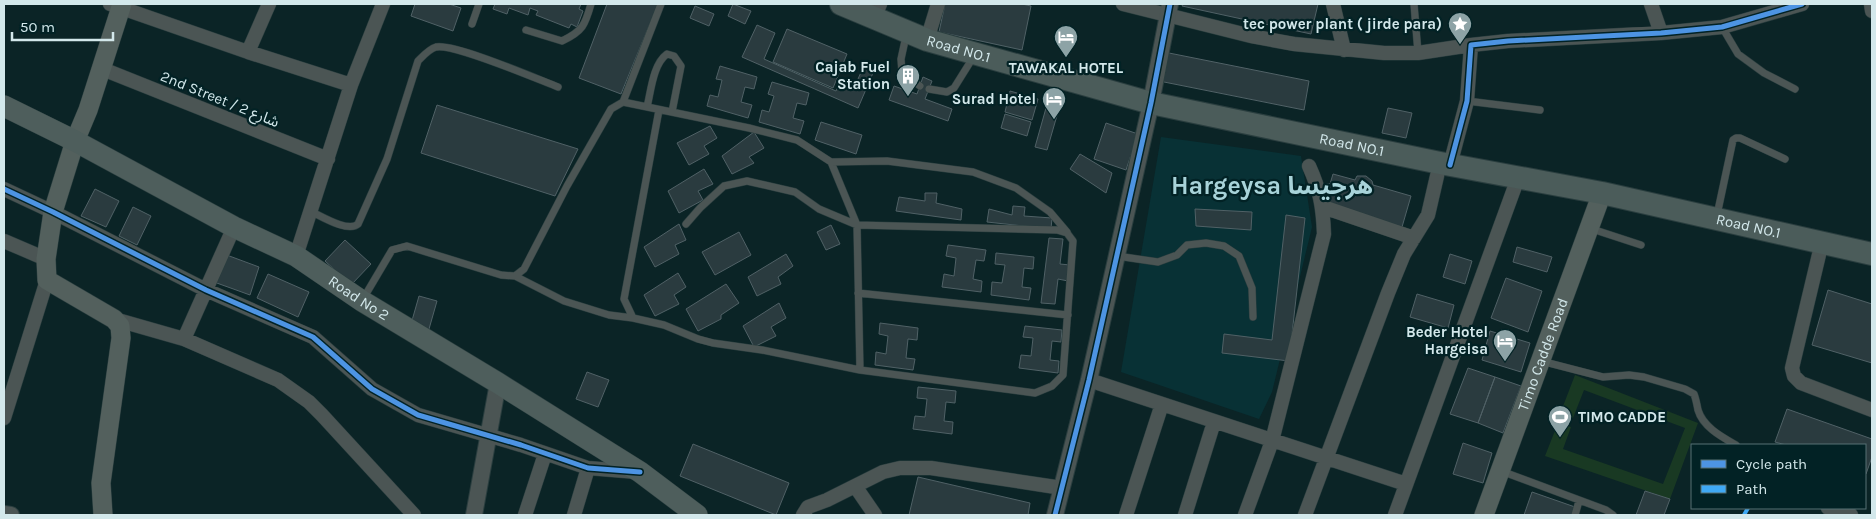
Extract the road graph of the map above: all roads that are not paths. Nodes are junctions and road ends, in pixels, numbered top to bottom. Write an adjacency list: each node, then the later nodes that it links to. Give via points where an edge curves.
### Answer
1 (269, 4): 25 (street)
2 (383, 4): 29 (street)
3 (479, 4): 18 (lane)
4 (591, 4): 20 (lane, via 585,25 562,41)
5 (661, 4): 35 (lane)
6 (841, 4): 16 (highway, Road NO.1)
7 (938, 4): 22 (street)
8 (1123, 4): 15 (street)
9 (1333, 4): 24 (street)
10 (1414, 4): 26 (lane)
11 (1651, 4): 21 (street)
12 (1802, 4): 19 (street)
13 (1871, 4): 17 (street)
14 (117, 5): 25 (street); 28 (main road)
15 (1169, 9): 24 (street, via 1252,36); 36 (street)
16 (877, 11): 22 (highway, Road NO.1)
17 (1872, 11)
18 (472, 24)
19 (1722, 27): 21 (street); 33 (lane, via 1738,54)
20 (526, 30)
21 (1661, 33): 23 (street)
22 (917, 36): 27 (highway, Road NO.1); 30 (lane, via 901,58 902,73)
23 (1471, 45): 26 (street); 34 (street)
24 (1344, 50): 26 (street)
25 (248, 52): 29 (street)
26 (1418, 53)
27 (976, 54): 32 (lane, via 954,88 947,92); 36 (highway, Road NO.1)
28 (100, 68): 42 (main road); 43 (street, 2nd Street / شارع 2)
29 (351, 85): 43 (street)
30 (920, 86)
31 (558, 87): 52 (lane, via 450,47 436,47 426,52 418,61 387,159 358,224 348,228)
32 (929, 89)
33 (1795, 90)
34 (1467, 101): 40 (lane); 46 (street)
35 (623, 102): 38 (lane); 68 (lane, via 611,109 524,269)
36 (1151, 103): 46 (highway, Road NO.1); 66 (street)
37 (4, 106): 42 (main road, Road No 2)
38 (647, 107): 39 (lane); 41 (lane, via 658,64 667,54 674,56 681,66)
39 (659, 110): 41 (lane); 75 (lane, via 624,299)
40 (1540, 110)
41 (672, 112): 45 (lane, via 797,140)
42 (75, 142): 53 (main road); 57 (main road, Road No 2)
43 (328, 159): 52 (street)
44 (1785, 159): 54 (lane, via 1740,138 1733,140)
45 (831, 162): 56 (lane); 59 (lane, via 887,161 973,172 1016,188 1050,212)
46 (1445, 164): 48 (highway, Road NO.1); 60 (street, via 1430,209)
47 (1309, 166): 51 (street)
48 (1518, 178): 50 (highway, Road NO.1); 94 (street)
49 (4, 189): 53 (street)
50 (1602, 193): 54 (highway, Road NO.1); 58 (main road, Timo Cadde Road)
51 (1323, 207): 60 (street); 87 (street, via 1324,234)
52 (310, 211): 65 (street)
53 (53, 212): 67 (main road); 70 (street)
54 (1716, 219): 62 (highway, Road NO.1)
55 (686, 224): 56 (lane, via 724,186 747,181 795,192 819,209)
56 (857, 225): 59 (lane); 71 (lane)
57 (234, 227): 65 (main road, Road No 2); 70 (street)
58 (1589, 228): 63 (lane); 78 (main road, Timo Cadde Road)
59 (1067, 233): 73 (lane, via 1074,241)
60 (1414, 238): 90 (street, via 1388,293)
61 (4, 241): 67 (street)
62 (1822, 242): 64 (highway, Road NO.1); 83 (street, via 1792,368 1794,376 1801,383)
63 (1641, 245)
64 (1872, 254)
65 (296, 256): 72 (main road, Road No 2)
66 (1117, 256): 74 (lane, via 1158,262 1177,254 1187,245 1206,243 1224,246 1240,256 1252,288); 80 (street)
67 (46, 258): 69 (main road)
68 (515, 276): 72 (lane, via 500,275 407,246 392,250); 75 (lane, via 564,301 609,315)
69 (47, 280): 76 (main road); 84 (street)
70 (206, 290): 77 (street); 86 (street, via 314,337 372,389 412,412)
71 (858, 293): 73 (lane); 79 (lane)
72 (362, 301): 81 (main road, Road No 2)
73 (1068, 315): 79 (lane, via 1063,375 1052,386 1036,392)
74 (1253, 317)
75 (633, 318): 79 (lane, via 664,325 713,343)
76 (114, 319): 77 (street); 101 (main road, via 120,326 121,338 102,483)
77 (184, 339): 102 (street, via 278,380 309,402)
78 (1540, 361): 88 (lane, via 1603,377 1644,377 1685,389 1694,394 1706,423); 92 (main road, Timo Cadde Road)
79 (860, 370)
80 (1089, 380): 82 (street); 96 (street)
81 (498, 383): 86 (street); 93 (main road, Road No 2)
82 (1162, 404): 85 (street); 110 (street)
83 (1872, 410)
84 (4, 418)
85 (1214, 422): 87 (street); 111 (street)
86 (488, 435): 89 (street); 103 (street)
87 (1272, 441): 90 (street); 112 (street)
88 (1734, 444)
89 (545, 454): 91 (street); 104 (street)
90 (1327, 457): 94 (street); 113 (street)
91 (588, 468): 93 (street); 105 (street)
92 (1501, 470): 97 (lane); 115 (main road, Timo Cadde Road)
93 (640, 472): 106 (main road, Road No 2)
94 (1406, 484): 114 (street)
95 (855, 486): 96 (street, via 882,472 900,468 931,468); 107 (street, via 808,507); 108 (street)
96 (1062, 488): 109 (street)
97 (1579, 501): 116 (lane); 117 (lane)
98 (1831, 509): 118 (street)
99 (4, 514): 100 (street)
100 (11, 515)
101 (103, 515)
102 (414, 515)
103 (474, 515)
104 (525, 515)
105 (574, 515)
106 (698, 515)
107 (803, 515)
108 (875, 515)
109 (1054, 515)
110 (1126, 515)
111 (1185, 515)
112 (1245, 515)
113 (1305, 515)
114 (1395, 515)
115 (1484, 515)
116 (1575, 515)
117 (1613, 515)
118 (1851, 515)

